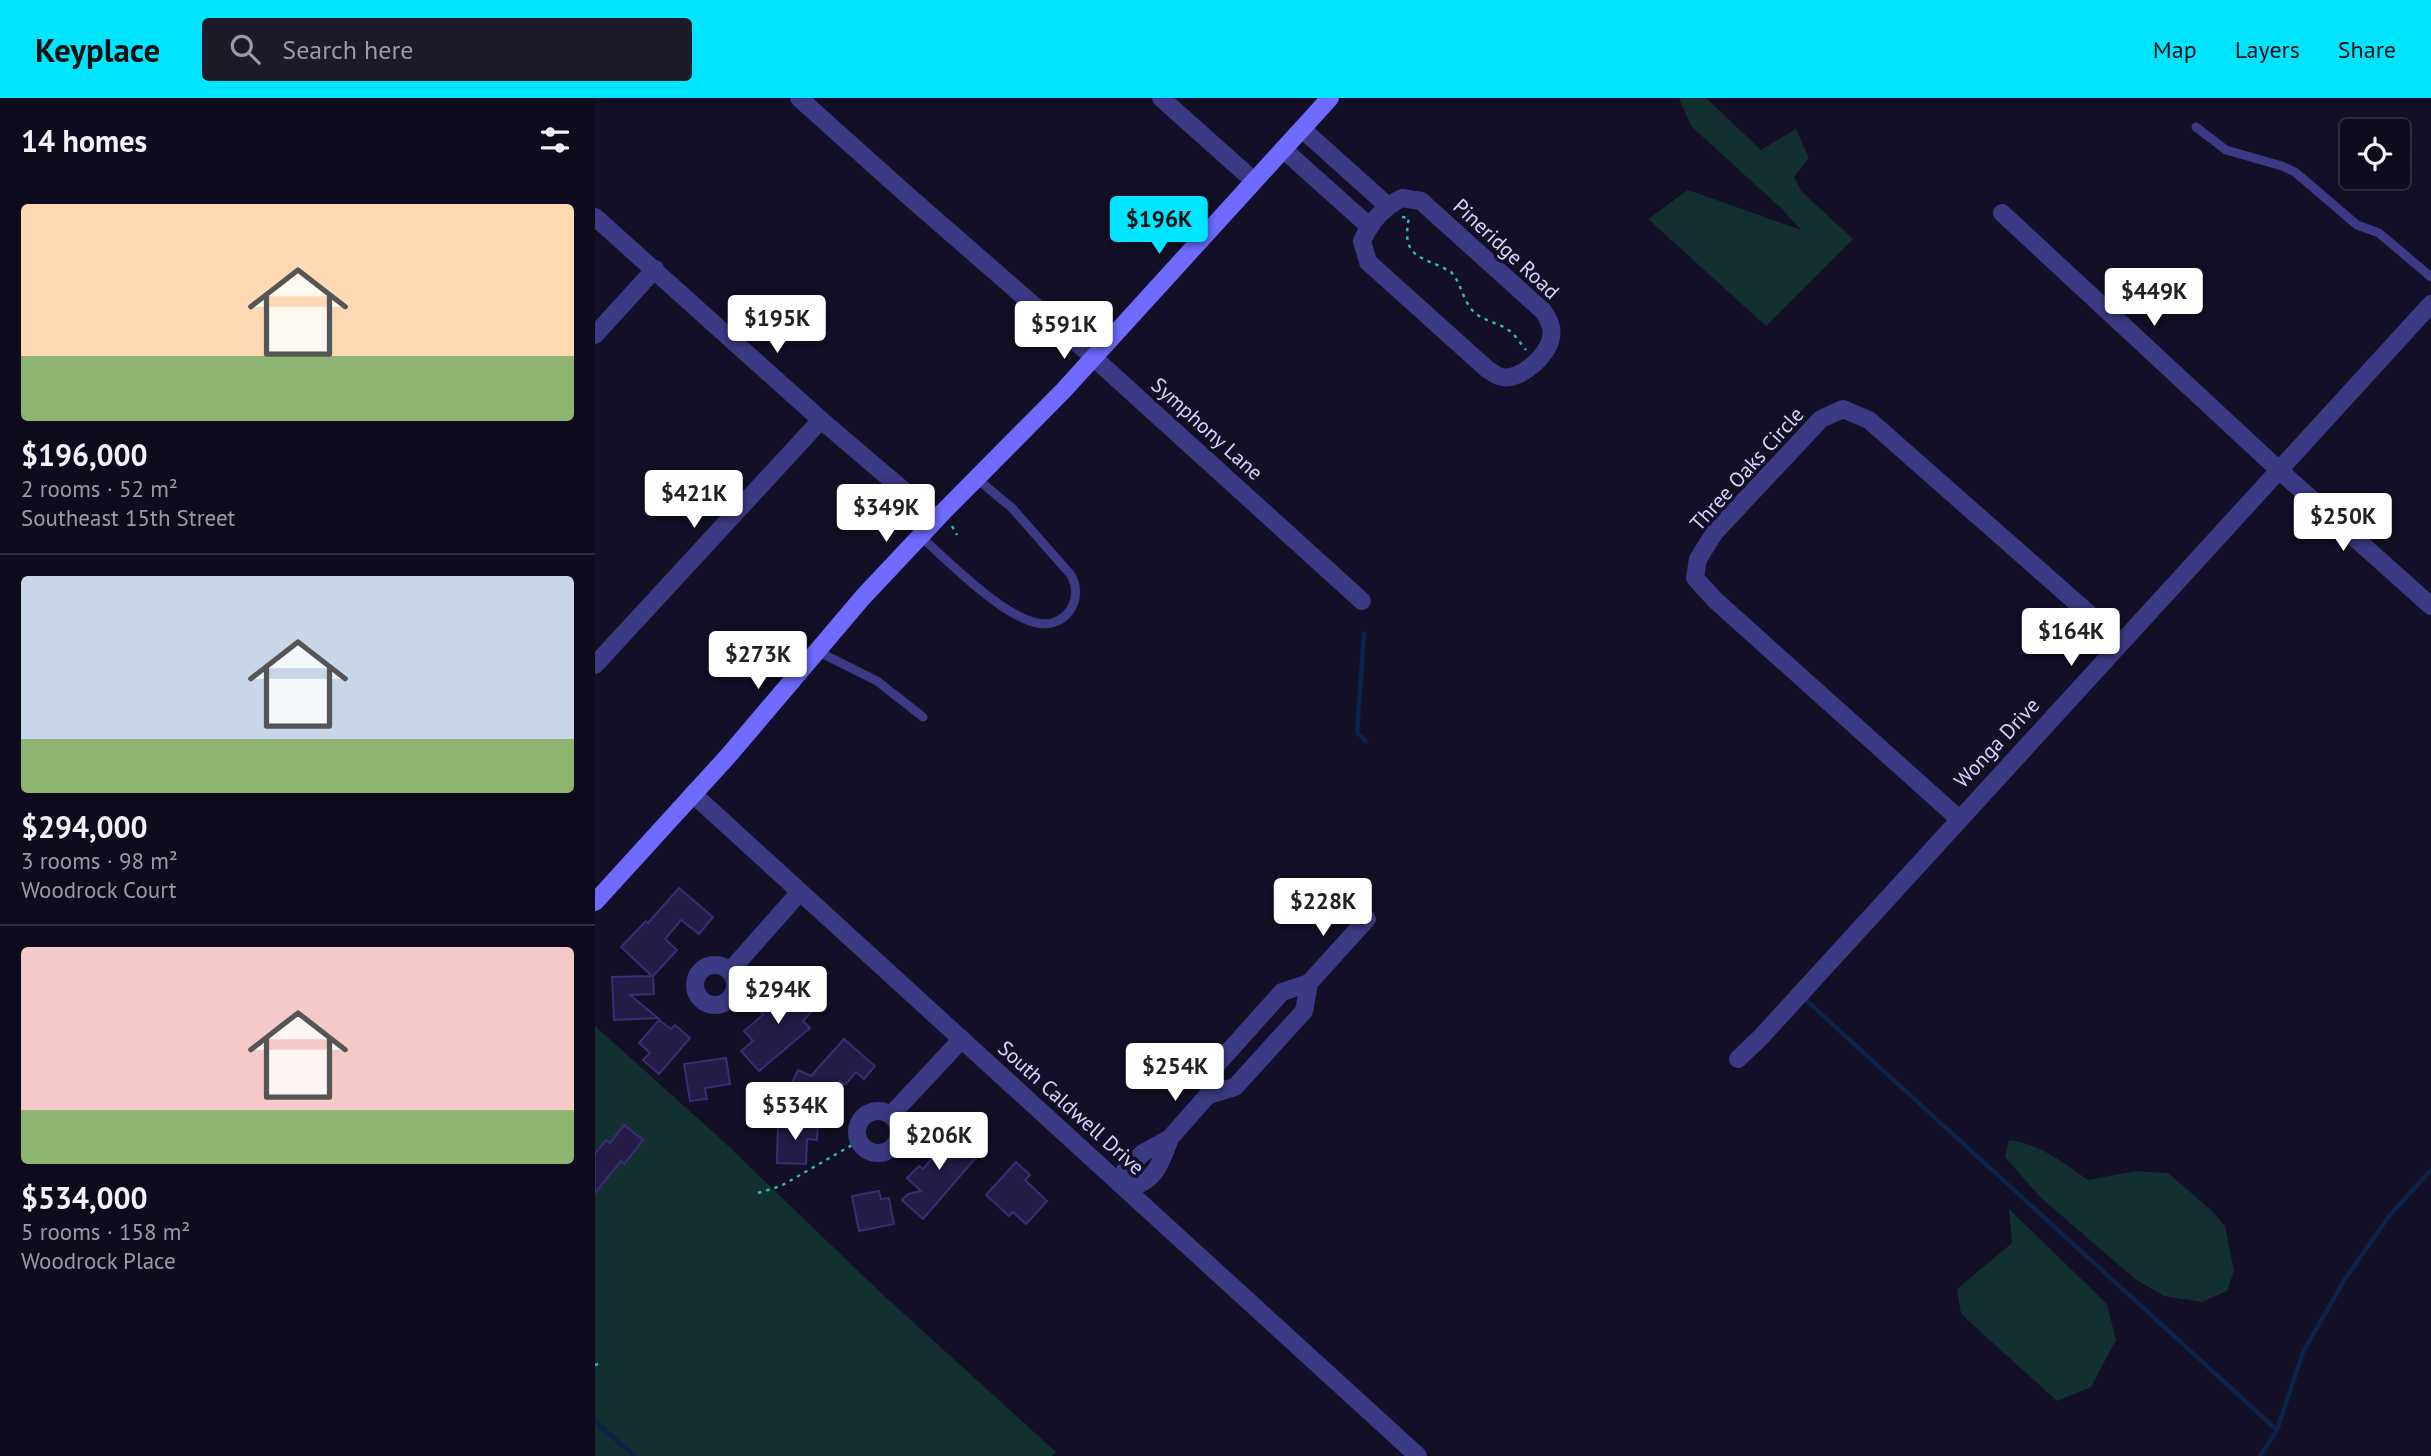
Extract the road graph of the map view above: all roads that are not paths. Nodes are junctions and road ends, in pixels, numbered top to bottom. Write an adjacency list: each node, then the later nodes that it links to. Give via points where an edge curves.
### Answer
1 (799, 98): 18 (street, Symphony Lane)
2 (1161, 98): 8 (street)
3 (1330, 98): 5 (main road)
4 (2196, 127): 15 (lane, via 2226,150 2295,172 2357,225 2379,233)
5 (1302, 129): 6 (main road); 7 (street)
6 (1283, 149): 8 (main road); 9 (street)
7 (1351, 173): 9 (street); 10 (street)
8 (1254, 181): 18 (main road)
9 (1334, 193): 13 (street)
10 (1393, 209): 13 (street); 13 (street, Pineridge Road, via 1402,198 1421,201 1543,311 1552,336 1528,371 1502,377 1487,369 1379,273 1364,252 1362,241)
11 (2002, 213): 20 (street)
12 (595, 216): 14 (street)
13 (1370, 227)
14 (655, 269): 17 (street); 19 (street)
15 (2431, 277)
16 (2431, 303): 20 (street, Wonga Drive)
17 (595, 335)
18 (1093, 356): 21 (main road); 24 (street, Symphony Lane)
19 (821, 421): 22 (street); 28 (street)
20 (2280, 471): 25 (street); 26 (street, Wonga Drive)
21 (976, 478): 22 (main road); 23 (lane, via 1012,508 1071,575 1077,586 1073,607 1047,624 1023,618)
22 (936, 518): 23 (main road)
23 (920, 536): 27 (main road)
24 (1362, 601)
25 (2431, 606)
26 (2121, 642): 31 (street, Wonga Drive); 31 (street, Three Oaks Circle, via 1869,420 1843,409 1821,419 1715,532 1698,559 1695,578)
27 (817, 651): 29 (lane, via 877,681); 30 (main road)
28 (595, 665)
29 (923, 717)
30 (693, 794): 32 (street, South Caldwell Drive); 33 (main road)
31 (1958, 818): 38 (street, Wonga Drive)
32 (799, 892): 35 (street); 37 (street, South Caldwell Drive)
33 (595, 901)
34 (1367, 919): 36 (street)
35 (730, 971)
36 (1309, 983): 39 (street, via 1282,992 1212,1070); 39 (street, via 1304,1011 1287,1030 1235,1087)
37 (962, 1039): 40 (street); 44 (street, South Caldwell Drive)
38 (1738, 1059)
39 (1208, 1095): 41 (street)
40 (891, 1115): 40 (street, via 899,1127 897,1140 882,1153 868,1151 859,1141 857,1128 862,1117 880,1111)
41 (1170, 1138): 42 (street); 43 (street)
42 (1143, 1153): 43 (street); 44 (street, via 1125,1170)
43 (1157, 1167): 44 (street, via 1143,1185)
44 (1126, 1189): 45 (street, South Caldwell Drive)
45 (1418, 1456)

